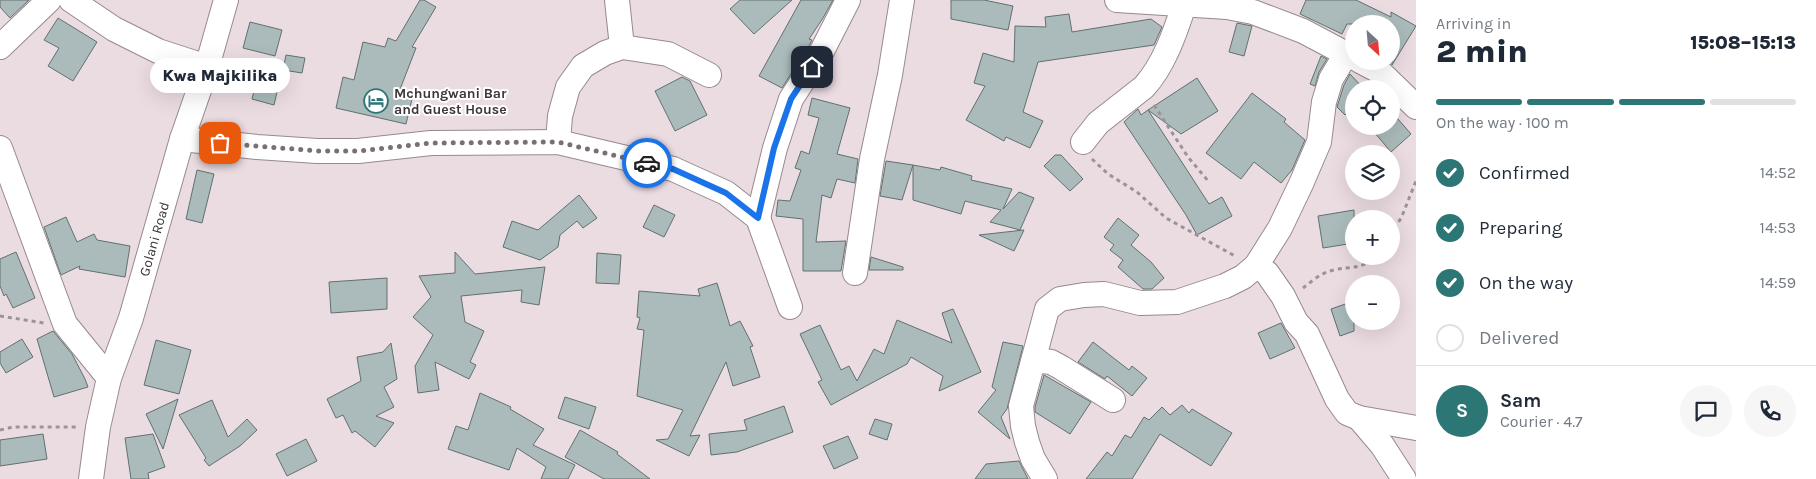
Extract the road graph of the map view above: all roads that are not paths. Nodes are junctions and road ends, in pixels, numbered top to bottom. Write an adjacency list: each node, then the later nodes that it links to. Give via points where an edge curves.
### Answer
1 (49, 0): 10 (street)
2 (71, 0): 14 (street, via 114,29 158,51)
3 (226, 0): 14 (street, Golani Road)
4 (617, 0): 11 (street)
5 (848, 0): 22 (street, via 822,51 791,99 774,148)
6 (902, 0): 24 (street, via 872,159)
7 (1117, 0): 9 (street)
8 (1228, 3): 9 (street); 12 (street, via 1304,31)
9 (1184, 5): 20 (street, via 1169,45 1150,81 1098,123)
10 (0, 47)
11 (622, 47): 16 (street, via 668,54); 19 (street, via 583,66 568,87 560,116)
12 (1345, 54)
13 (1345, 66): 23 (street, via 1331,79 1324,102 1319,142 1301,184 1280,228)
14 (207, 67): 18 (street, Golani Road)
15 (1377, 70): 17 (street)
16 (708, 75)
17 (1411, 95)
18 (182, 139): 19 (street, via 318,151 358,151 431,143); 27 (street, Golani Road, via 132,318)
19 (558, 142): 22 (street, via 673,169 726,193)
20 (1083, 142)
21 (0, 148): 27 (street, via 65,324)
22 (758, 218): 25 (street)
23 (1256, 266): 26 (street, via 1225,286 1177,302 1140,303 1104,294 1060,299 1047,309); 29 (street, via 1266,273 1286,301 1306,334 1337,399 1347,413)
24 (855, 273)
25 (790, 308)
26 (1034, 363): 28 (street, via 1051,362); 32 (street, via 1021,414 1026,442)
27 (109, 378): 31 (street, Golani Road)
28 (1113, 400)
29 (1359, 418): 30 (street); 33 (street)
30 (1416, 428)
31 (91, 479)
32 (1045, 479)
33 (1404, 479)

